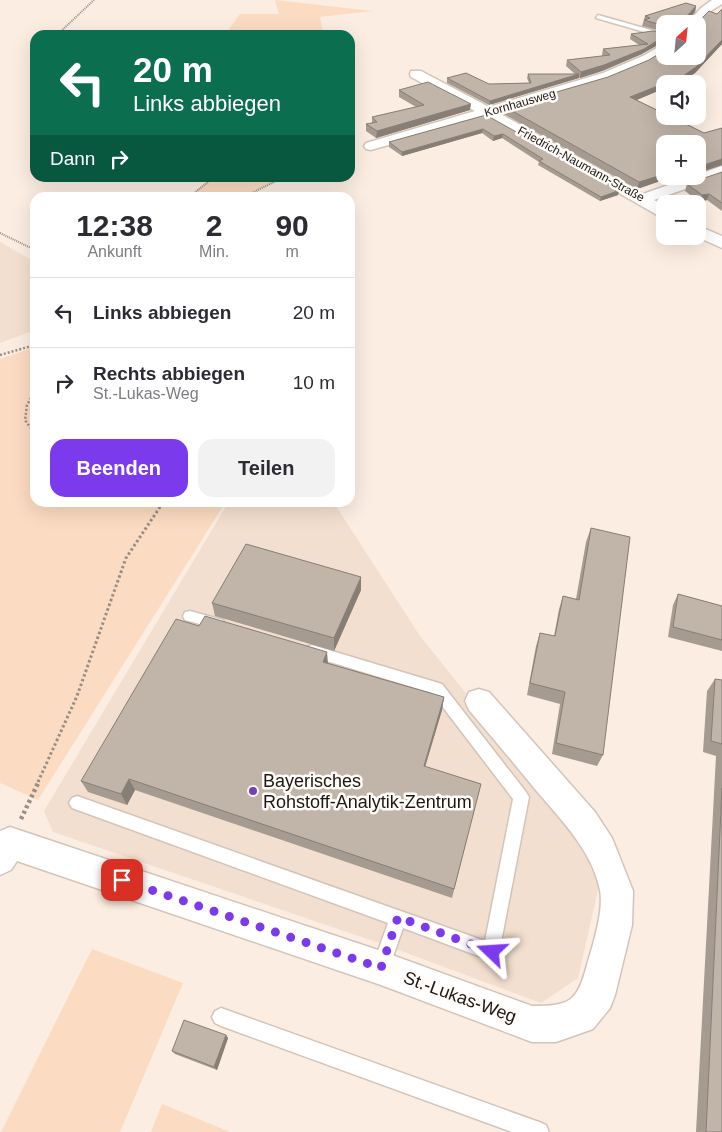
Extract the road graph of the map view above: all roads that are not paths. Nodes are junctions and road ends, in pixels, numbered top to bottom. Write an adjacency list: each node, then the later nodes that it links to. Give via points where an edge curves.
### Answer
1 (720, 0): 2 (street)
2 (705, 10): 3 (street); 4 (street)
3 (722, 13)
4 (700, 15)
5 (598, 17): 6 (lane)
6 (656, 33)
7 (656, 53): 9 (street, Kornhausweg, via 608,76)
8 (416, 74): 9 (street, Friedrich-Naumann-Straße)
9 (488, 112): 10 (street, Kornhausweg); 12 (street, Friedrich-Naumann-Straße)
10 (371, 146)
11 (722, 171): 12 (street)
12 (643, 199): 13 (street, Friedrich-Naumann-Straße)
13 (656, 207)
14 (706, 234): 15 (street)
15 (722, 243)
16 (190, 616): 17 (lane)
17 (228, 627)
18 (295, 646): 22 (lane, via 437,688 521,797 492,952)
19 (479, 701): 23 (street, St.-Lukas-Weg, via 584,823 601,849 617,891 615,925 597,995 580,1016 556,1024 532,1024)
20 (76, 804): 22 (lane)
21 (5, 851): 23 (street, St.-Lukas-Weg)
22 (398, 917): 23 (lane)
23 (381, 968)
24 (220, 1016): 25 (lane)
25 (539, 1132)

